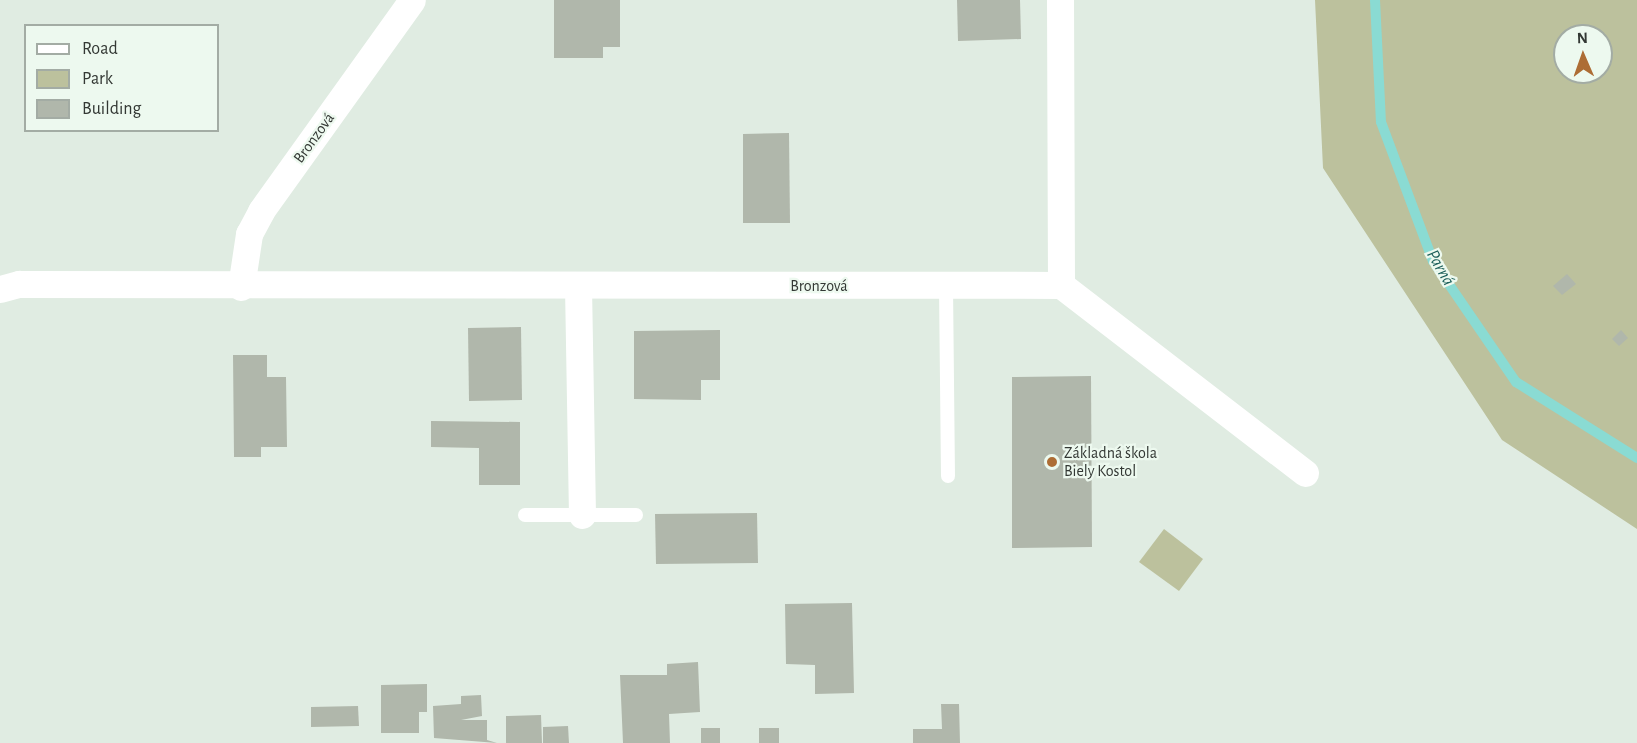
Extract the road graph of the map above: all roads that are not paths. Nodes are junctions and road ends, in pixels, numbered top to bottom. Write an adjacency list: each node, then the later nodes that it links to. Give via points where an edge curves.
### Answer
1 (412, 0): 6 (street, Bronzová, via 261,211 249,234)
2 (1060, 0): 3 (street)
3 (1061, 285): 5 (street, Bronzová); 8 (street)
4 (578, 286): 5 (street, Bronzová); 6 (street, Bronzová); 11 (street)
5 (946, 286): 9 (lane)
6 (241, 287): 7 (street, Bronzová, via 19,284)
7 (0, 289)
8 (1305, 472)
9 (948, 476)
10 (525, 515): 11 (lane)
11 (582, 515): 12 (lane)
12 (636, 515)

